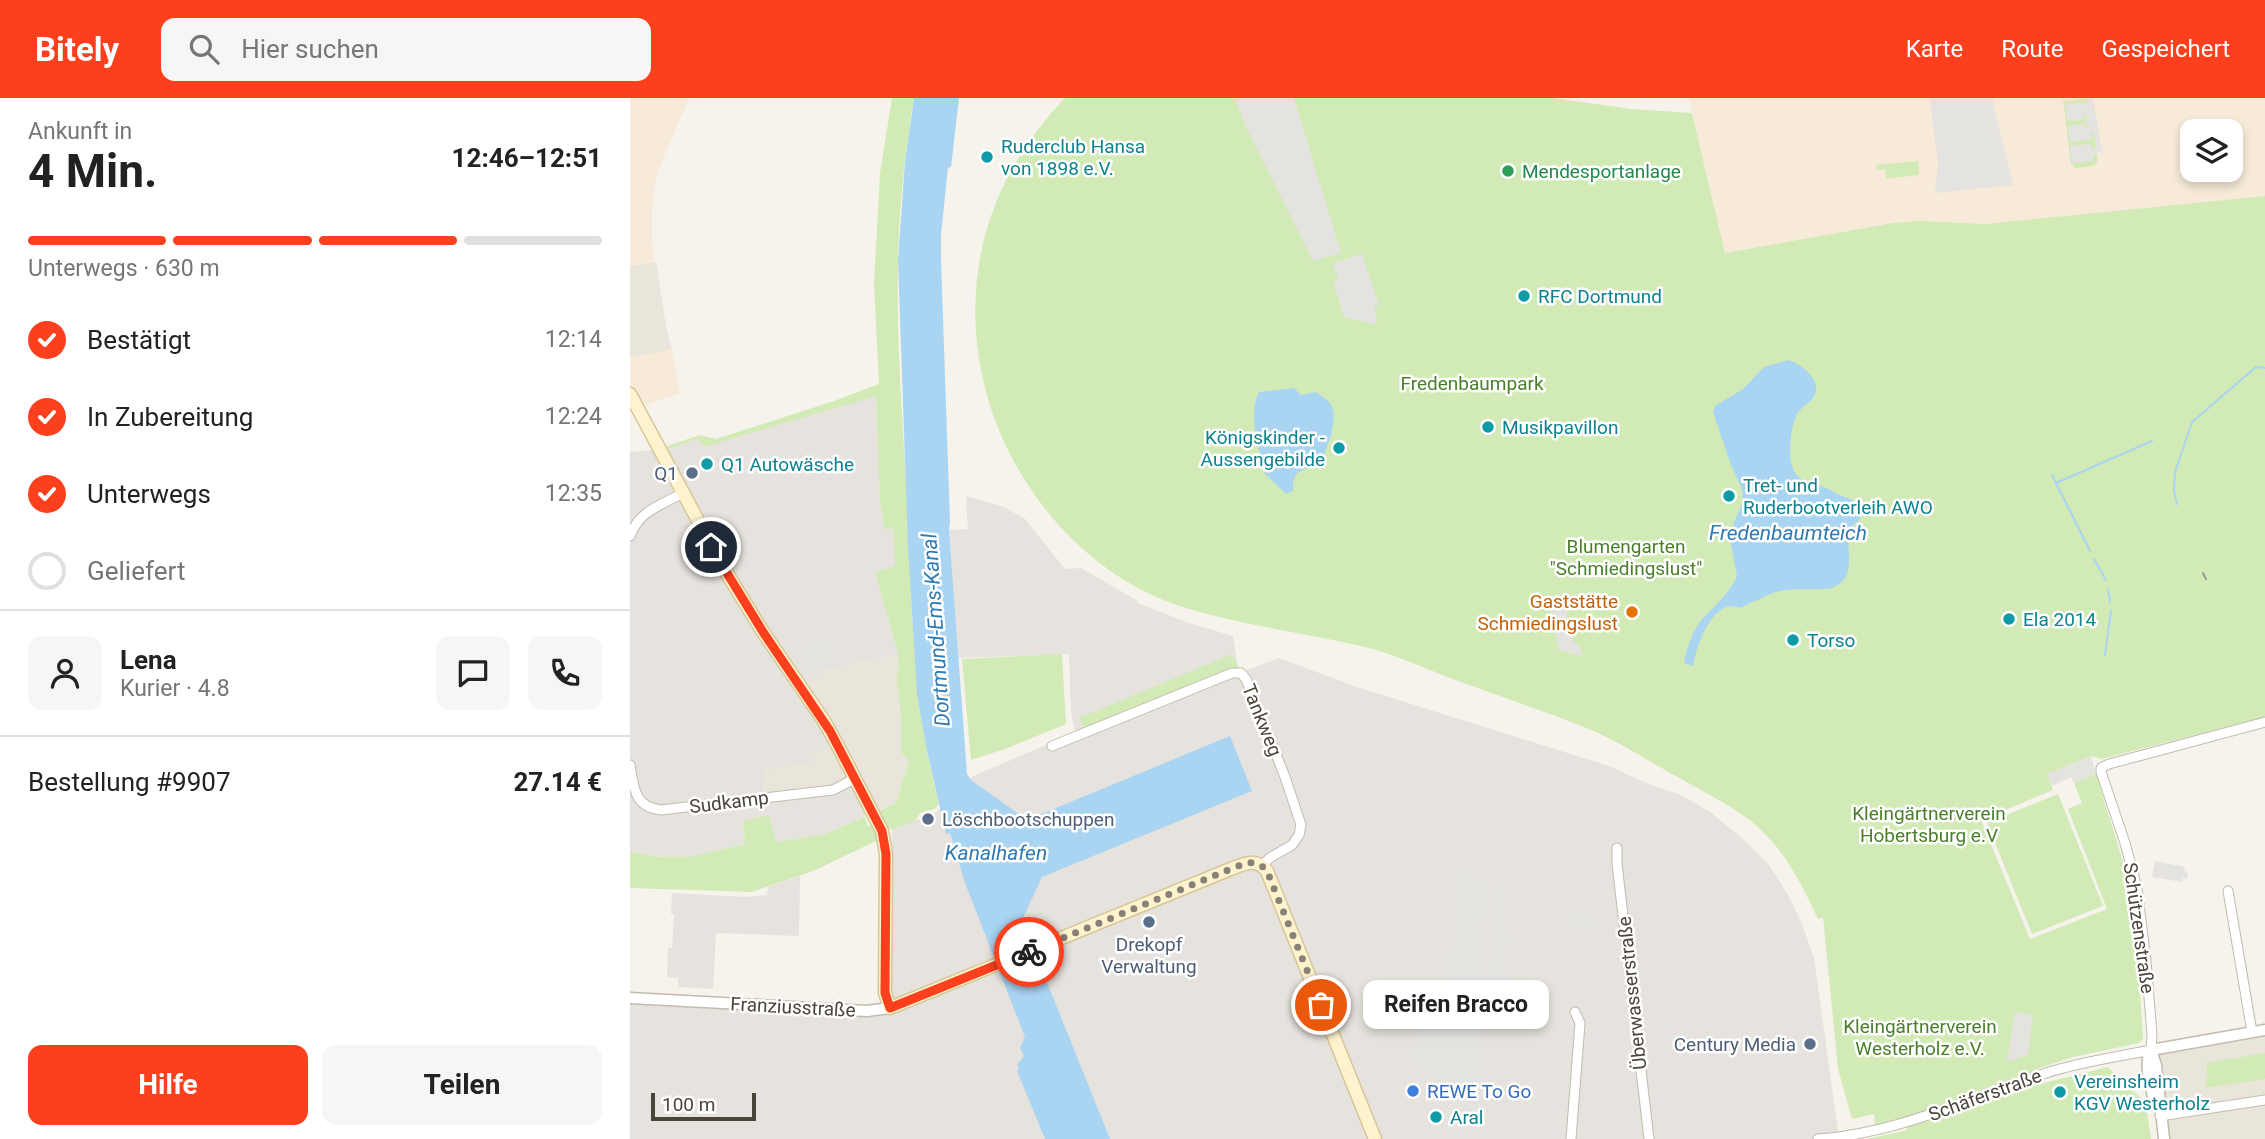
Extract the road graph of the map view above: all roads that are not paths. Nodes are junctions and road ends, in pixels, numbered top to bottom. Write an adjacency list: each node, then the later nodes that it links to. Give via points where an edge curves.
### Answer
1 (630, 394): 2 (main road)
2 (683, 493): 3 (street, via 643,515); 7 (main road, via 746,606 824,721)
3 (630, 536)
4 (2265, 722): 16 (street, Schützenstraße, via 2101,768 2137,888)
5 (1052, 747): 9 (street, Tankweg, via 1231,673 1241,673 1301,825 1293,845)
6 (630, 765): 7 (street, Sudkamp, via 640,801 661,810 833,790)
7 (856, 779): 12 (main road, via 885,842 885,987)
8 (1617, 848): 21 (street, Überwasserstraße)
9 (1262, 865): 12 (main road, Franziusstraße, via 1251,862 1233,868); 19 (main road)
10 (2228, 891): 15 (street)
11 (630, 998): 12 (street, Franziusstraße, via 867,1012)
12 (890, 1008)
13 (1575, 1012): 20 (street, via 1580,1023)
14 (2265, 1030): 15 (street)
15 (2252, 1032): 16 (street)
16 (2151, 1050): 18 (street, Schützenstraße, via 2147,1065); 22 (street, Schäferstraße, via 2045,1073 1873,1132)
17 (2265, 1100): 18 (street)
18 (2160, 1116): 23 (street, Schützenstraße)
19 (1375, 1139)
20 (1571, 1139)
21 (1648, 1139)
22 (1822, 1139)
23 (2164, 1139)

